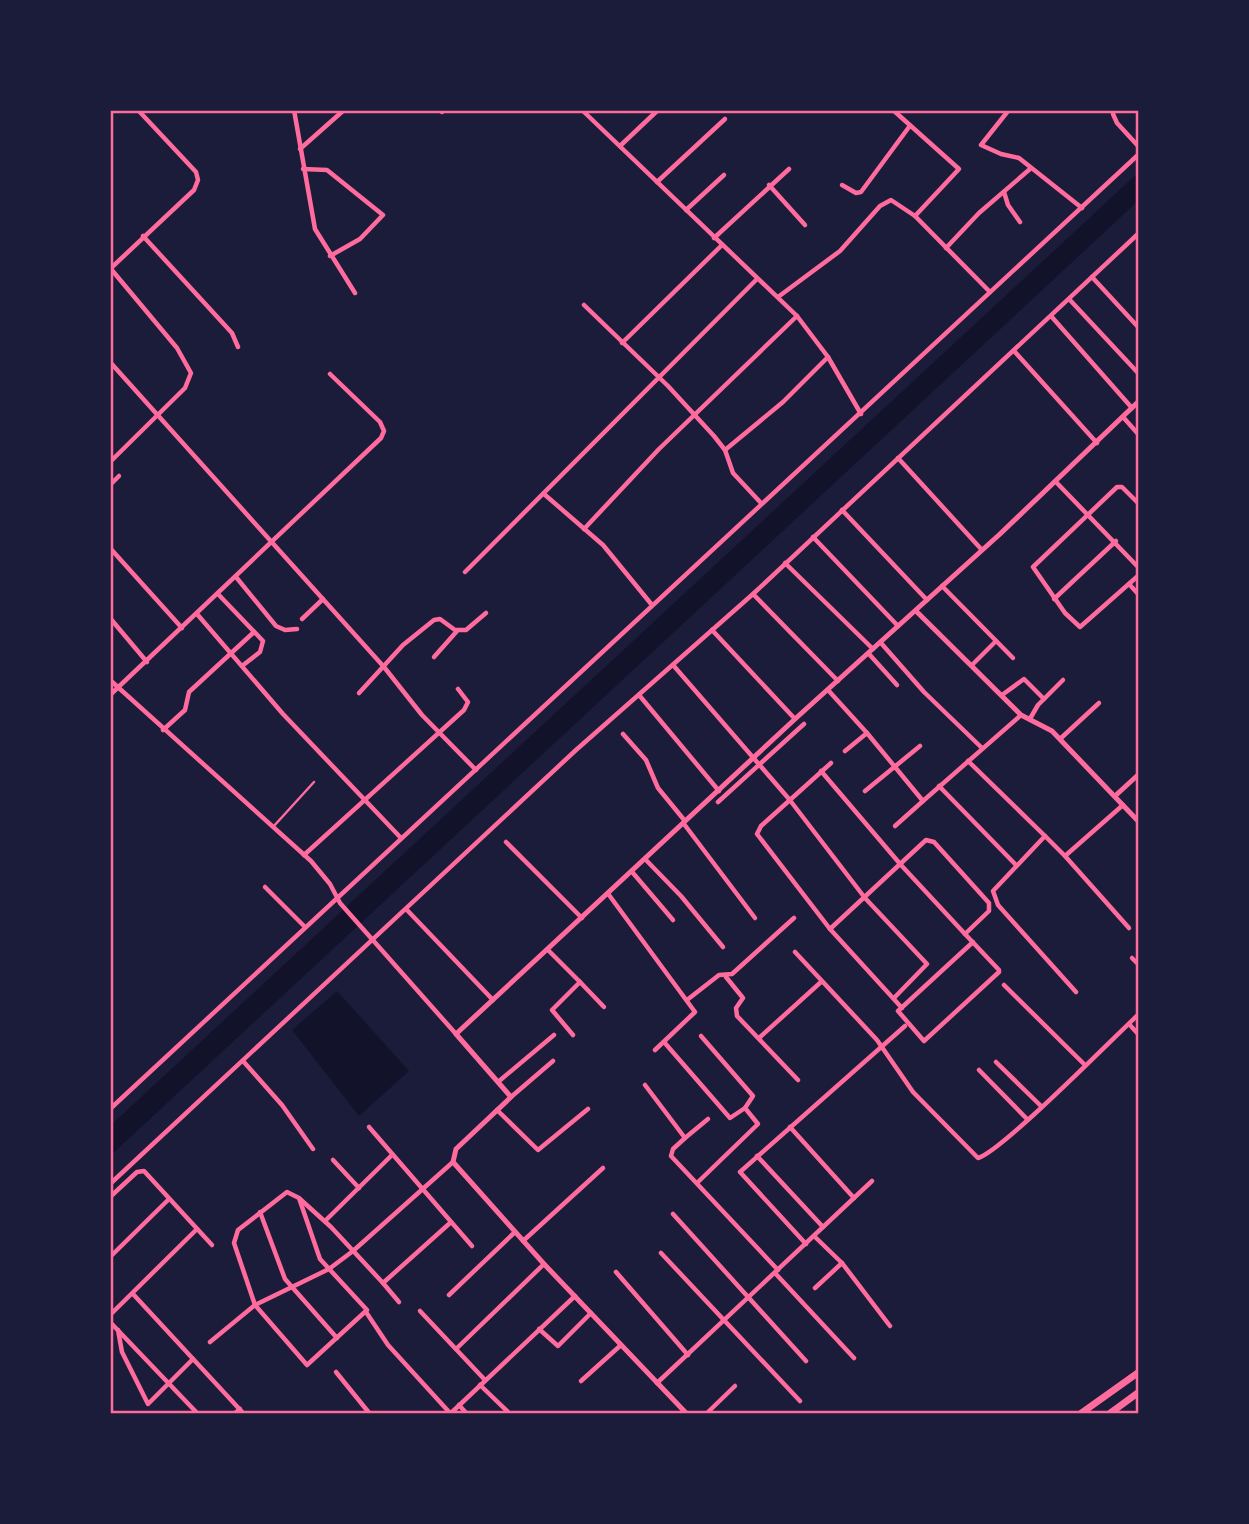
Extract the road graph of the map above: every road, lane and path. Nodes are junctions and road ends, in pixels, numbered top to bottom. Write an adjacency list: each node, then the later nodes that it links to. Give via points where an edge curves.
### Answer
1 (138, 110): 30 (street, via 198,176 194,190)
2 (294, 110): 14 (street)
3 (344, 110): 14 (street)
4 (582, 110): 12 (street)
5 (657, 110): 12 (street)
6 (893, 110): 11 (street)
7 (1008, 111): 9 (street); 18 (street, via 981,145 1017,157)
8 (1113, 114): 13 (street)
9 (1015, 118)
10 (724, 119): 20 (street)
11 (909, 127): 22 (street, via 861,192); 26 (street, via 959,169)
12 (620, 146): 20 (street)
13 (1139, 147)
14 (300, 149): 16 (street)
15 (1139, 154): 24 (street)
16 (303, 169): 34 (street, via 315,229); 34 (street, via 327,170 383,215 360,239)
17 (789, 169): 21 (street)
18 (1030, 169): 23 (street); 24 (street)
19 (724, 176): 25 (street)
20 (657, 182): 25 (street)
21 (769, 185): 28 (street); 31 (street)
22 (842, 185)
23 (1004, 192): 27 (street); 33 (street)
24 (1082, 208): 38 (street)
25 (686, 210): 31 (street)
26 (915, 216): 33 (street); 40 (street, via 897,202 887,201 840,251)
27 (1020, 222)
28 (804, 225)
29 (1139, 233): 36 (street)
30 (143, 236): 35 (street); 47 (street, via 232,333)
31 (714, 238): 32 (street)
32 (722, 245): 37 (street); 46 (street)
33 (946, 248): 38 (street)
34 (330, 256): 39 (street)
35 (110, 269): 58 (street, via 177,348 191,373 185,388)
36 (1092, 276): 41 (street); 45 (street)
37 (757, 279): 40 (street); 53 (street)
38 (990, 292): 57 (street)
39 (355, 293)
40 (778, 297): 43 (street)
41 (1069, 299): 44 (street); 52 (street)
42 (584, 305): 46 (street)
43 (796, 316): 49 (street); 56 (street)
44 (1051, 316): 48 (street); 55 (street)
45 (1139, 328)
46 (622, 343): 53 (street)
47 (239, 347)
48 (1014, 351): 61 (street); 63 (street)
49 (828, 357): 57 (street); 62 (street)
50 (110, 362): 58 (street)
51 (330, 374): 76 (street, via 380,422 383,434)
52 (1139, 374)
53 (658, 376): 56 (street); 68 (street)
54 (1139, 401): 55 (street)
55 (1132, 408): 59 (street)
56 (694, 414): 62 (street); 73 (street)
57 (861, 414): 69 (street)
58 (158, 417): 64 (street); 76 (street)
59 (1123, 417): 60 (street); 61 (street)
60 (1139, 435)
61 (1097, 443): 66 (street)
62 (725, 450): 69 (street, via 733,473)
63 (898, 458): 71 (street); 78 (street)
64 (110, 463)
65 (119, 476): 67 (street)
66 (1056, 482): 72 (street); 78 (street)
67 (110, 485)
68 (544, 494): 73 (street); 81 (street)
69 (761, 503): 92 (street)
70 (1139, 504): 72 (street, via 1119,486)
71 (842, 510): 74 (street); 91 (street)
72 (1088, 513): 75 (street); 90 (street, via 1032,567)
73 (584, 529): 92 (street)
74 (813, 537): 79 (street); 98 (street)
75 (1116, 541): 80 (street); 90 (street)
76 (271, 543): 83 (street); 89 (street)
77 (110, 548): 99 (street)
78 (982, 550): 85 (street)
79 (785, 564): 87 (street); 106 (street)
80 (1139, 568)
81 (465, 572)
82 (1139, 575): 84 (street)
83 (236, 577): 86 (street); 100 (street, via 275,626)
84 (1129, 584): 88 (street); 90 (street, via 1080,627)
85 (942, 586): 91 (street); 104 (street)
86 (218, 594): 95 (street); 103 (street)
87 (753, 594): 101 (street); 117 (street)
88 (1139, 595)
89 (323, 599): 97 (street); 114 (street)
90 (1054, 599)
91 (927, 600): 93 (street)
92 (652, 605): 145 (street)
93 (916, 611): 98 (street); 112 (street)
94 (485, 613): 102 (street, via 470,628)
95 (197, 614): 99 (street); 107 (street)
96 (110, 618): 110 (street)
97 (302, 619)
98 (898, 626): 105 (street)
99 (182, 628): 110 (street)
100 (297, 629)
101 (712, 630): 111 (street); 130 (street)
102 (457, 631): 108 (street); 114 (street, via 434,620)
103 (254, 632): 107 (street); 113 (street, via 264,646)
104 (996, 641): 109 (street); 112 (street)
105 (881, 643): 106 (street); 138 (street)
106 (871, 652): 117 (street); 118 (street)
107 (231, 653): 113 (street); 132 (street, via 189,692 185,710)
108 (434, 657)
109 (1013, 658)
110 (147, 662): 119 (street)
111 (673, 665): 124 (street); 140 (street)
112 (972, 665): 125 (street)
113 (242, 666): 153 (street)
114 (384, 667): 122 (street); 133 (street)
115 (110, 680): 119 (street)
116 (1063, 680): 126 (street)
117 (838, 681): 121 (street)
118 (897, 685)
119 (118, 687): 123 (street); 132 (street)
120 (458, 689): 133 (street, via 467,705)
121 (828, 690): 130 (street); 134 (street)
122 (359, 693)
123 (110, 695)
124 (639, 695): 150 (street); 175 (street)
125 (1002, 695): 126 (street, via 1024,679); 128 (street)
126 (1044, 699): 129 (street)
127 (1099, 704): 136 (street)
128 (1021, 715): 129 (street); 138 (street)
129 (1031, 717): 136 (street)
130 (795, 719): 140 (street)
131 (804, 724): 143 (street)
132 (163, 730): 161 (street)
133 (439, 732): 145 (street); 153 (street)
134 (867, 733): 139 (street); 144 (street)
135 (623, 734): 159 (street, via 646,760 658,788)
136 (1060, 739): 152 (street)
137 (920, 746): 144 (street)
138 (982, 748): 141 (street)
139 (845, 751)
140 (753, 758): 143 (street); 150 (street)
141 (968, 761): 149 (street); 162 (street)
142 (831, 763): 146 (street)
143 (759, 765): 154 (street); 156 (street)
144 (895, 766): 151 (street); 155 (street)
145 (476, 770): 163 (street)
146 (821, 771): 154 (street); 168 (street)
147 (1139, 775): 152 (street)
148 (314, 782): 161 (lane)
149 (939, 786): 155 (street); 169 (street)
150 (719, 790): 159 (street)
151 (865, 790)
152 (1115, 796): 157 (street)
153 (362, 799): 163 (street); 165 (street)
154 (789, 799): 173 (street); 182 (street, via 761,826 757,837)
155 (923, 801): 160 (street)
156 (718, 802)
157 (1123, 805): 158 (street); 166 (street)
158 (1139, 822)
159 (685, 823): 167 (street); 177 (street)
160 (895, 826)
161 (273, 827): 165 (street)
162 (1045, 836): 166 (street); 169 (street)
163 (401, 839): 174 (street)
164 (506, 842): 176 (street)
165 (304, 855): 174 (street)
166 (1065, 856): 181 (street)
167 (645, 859): 170 (street); 186 (street)
168 (901, 865): 173 (street); 183 (street); 183 (street, via 928,840 959,867 991,906)
169 (1016, 865): 195 (street, via 994,887 994,899)
170 (633, 873): 172 (street); 179 (street)
171 (265, 887): 180 (street)
172 (609, 895): 176 (street); 198 (street)
173 (865, 898): 182 (street); 196 (street, via 927,965)
174 (339, 901): 180 (street); 184 (street)
175 (407, 910): 184 (street); 197 (street)
176 (583, 918): 187 (street)
177 (755, 918)
178 (794, 918): 191 (street)
179 (673, 920)
180 (305, 927): 222 (street)
181 (1129, 928)
182 (830, 929): 196 (street)
183 (965, 934): 185 (street)
184 (371, 939): 204 (street); 213 (street)
185 (973, 942): 200 (street); 200 (street, via 999,972 928,1040 901,1017)
186 (723, 947)
187 (548, 950): 192 (street); 197 (street)
188 (795, 952): 193 (street)
189 (1132, 958): 190 (street)
190 (1139, 965)
191 (726, 976): 198 (street, via 719,975); 209 (street, via 743,998 736,1013)
192 (580, 982): 199 (street); 206 (street, via 552,1010)
193 (821, 982): 209 (street); 211 (street)
194 (1004, 985): 216 (street)
195 (1076, 992)
196 (894, 998): 200 (street)
197 (493, 1000): 204 (street)
198 (687, 1000): 210 (street, via 694,1016)
199 (604, 1007)
200 (902, 1008)
201 (1139, 1014): 202 (street)
202 (1129, 1024): 207 (street); 216 (street)
203 (905, 1026): 211 (street)
204 (456, 1034): 219 (street)
205 (554, 1035): 219 (street)
206 (573, 1035)
207 (1139, 1035)
208 (701, 1037): 224 (street, via 753,1096)
209 (758, 1038): 218 (street)
210 (663, 1042): 212 (street); 224 (street, via 730,1118)
211 (881, 1048): 228 (street, via 905,1082 976,1158 990,1152); 229 (street)
212 (655, 1050)
213 (243, 1061): 232 (street); 240 (street)
214 (553, 1061): 221 (street)
215 (996, 1062): 223 (street)
216 (1084, 1065): 223 (street)
217 (979, 1070): 228 (street)
218 (798, 1080)
219 (498, 1082): 221 (street)
220 (645, 1085): 231 (street)
221 (510, 1097): 226 (street)
222 (111, 1106)
223 (1041, 1106): 228 (street)
224 (745, 1108): 239 (street, via 757,1127)
225 (587, 1109): 226 (street, via 538,1150)
226 (497, 1110): 236 (street, via 456,1149)
227 (708, 1119): 231 (street)
228 (1027, 1119)
229 (790, 1127): 234 (street); 245 (street)
230 (369, 1128): 233 (street)
231 (685, 1138): 239 (street, via 671,1156)
232 (313, 1149)
233 (392, 1155): 241 (street); 242 (street)
234 (757, 1156): 251 (street); 256 (street, via 740,1174)
235 (333, 1160): 241 (street)
236 (453, 1161): 242 (street); 253 (street)
237 (603, 1168): 255 (street)
238 (872, 1181): 245 (street)
239 (698, 1182): 265 (street)
240 (110, 1184)
241 (359, 1188): 249 (street)
242 (421, 1189): 250 (street); 259 (street)
243 (110, 1197): 246 (street, via 142,1170)
244 (299, 1198): 247 (street, via 287,1192); 249 (street); 264 (street, via 318,1255)
245 (854, 1198): 251 (street)
246 (169, 1199): 252 (street); 261 (street)
247 (260, 1212): 268 (street, via 282,1272); 275 (street, via 233,1240)
248 (673, 1214): 273 (street)
249 (325, 1221): 259 (street)
250 (450, 1223): 258 (street); 267 (street)
251 (823, 1227): 254 (street)
252 (197, 1229): 257 (street); 270 (street)
253 (515, 1232): 255 (street); 271 (street)
254 (814, 1236): 256 (street); 262 (street)
255 (523, 1241): 263 (street)
256 (806, 1244): 265 (street)
257 (212, 1245)
258 (472, 1246)
259 (353, 1251): 264 (street); 267 (street)
260 (661, 1253): 280 (street)
261 (110, 1256)
262 (842, 1263): 269 (street); 282 (street)
263 (544, 1264): 272 (street); 288 (street)
264 (329, 1269): 268 (street); 277 (street, via 366,1306)
265 (776, 1271): 273 (street); 290 (street)
266 (616, 1272): 289 (street)
267 (383, 1283): 274 (street)
268 (292, 1286): 275 (street); 285 (street)
269 (816, 1288)
270 (133, 1294): 279 (street); 291 (street)
271 (449, 1295)
272 (575, 1296): 278 (street); 283 (street)
273 (750, 1297): 280 (street); 292 (street)
274 (399, 1302)
275 (255, 1305): 285 (street, via 305,1364); 286 (street)
276 (420, 1311): 288 (street)
277 (366, 1312): 285 (street); 310 (street, via 387,1345)
278 (591, 1313): 283 (street, via 558,1346); 287 (street)
279 (110, 1315)
280 (724, 1321): 289 (street); 302 (street)
281 (110, 1322): 284 (street)
282 (890, 1326)
283 (539, 1329): 295 (street)
284 (118, 1330): 297 (street); 297 (street, via 122,1352 148,1404)
285 (337, 1338)
286 (211, 1342)
287 (621, 1345): 296 (street); 298 (street)
288 (456, 1349): 295 (street)
289 (688, 1354): 298 (street)
290 (854, 1358)
291 (193, 1359): 297 (street); 304 (street)
292 (806, 1361)
293 (335, 1372): 309 (street)
294 (1139, 1372): 314 (highway)
295 (485, 1380): 299 (street)
296 (581, 1381)
297 (169, 1383): 306 (street)
298 (657, 1384): 305 (street)
299 (480, 1385): 303 (street); 312 (street)
300 (735, 1386): 313 (street)
301 (1139, 1392): 315 (highway)
302 (800, 1401)
303 (459, 1405): 310 (street); 311 (street)
304 (240, 1409): 307 (street); 308 (street)
305 (685, 1413)
306 (198, 1414)
307 (234, 1414)
308 (244, 1414)
309 (370, 1414)
310 (450, 1414)
311 (467, 1414)
312 (510, 1414)
313 (706, 1414)
314 (1080, 1414)
315 (1109, 1414)

